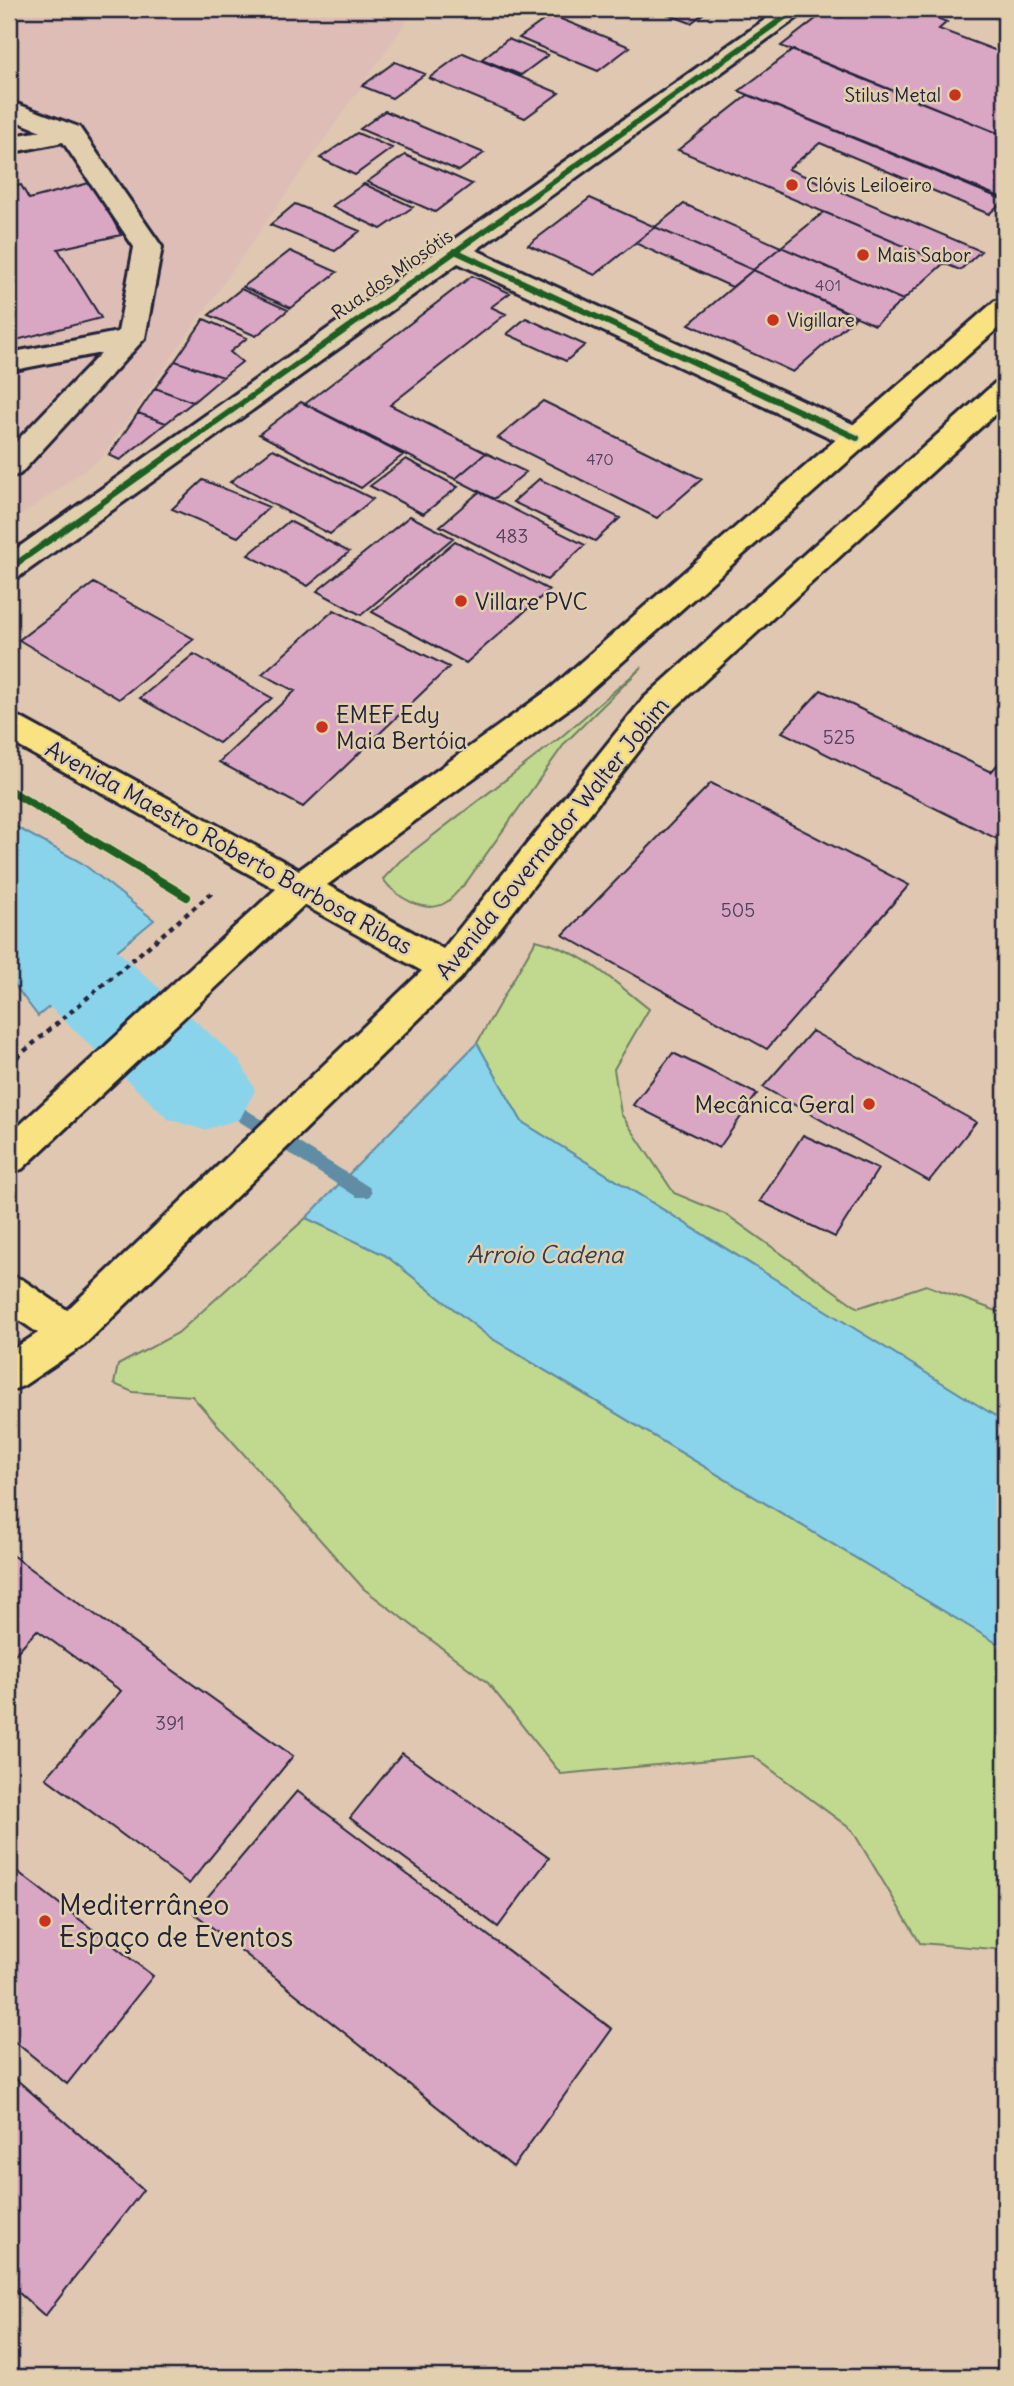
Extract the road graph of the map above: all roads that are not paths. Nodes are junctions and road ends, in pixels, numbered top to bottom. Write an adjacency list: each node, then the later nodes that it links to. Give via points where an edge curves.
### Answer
1 (796, 9): 5 (street, Rua dos Miosótis)
2 (9, 109): 3 (street)
3 (70, 133): 4 (street); 7 (street, via 148,247)
4 (9, 145)
5 (454, 251): 10 (street); 12 (street, Rua dos Miosótis)
6 (1005, 307): 10 (main road)
7 (131, 338): 8 (street); 11 (street)
8 (9, 362)
9 (1005, 389): 15 (main road, Avenida Governador Walter Jobim, via 655,707)
10 (856, 438): 14 (main road, via 563,696)
11 (9, 467)
12 (9, 569)
13 (9, 726): 14 (main road, Avenida Maestro Roberto Barbosa Ribas)
14 (300, 887): 15 (main road, Avenida Maestro Roberto Barbosa Ribas); 16 (main road)
15 (448, 968): 18 (main road, Avenida Governador Walter Jobim)
16 (9, 1158)
17 (9, 1292): 18 (main road)
18 (69, 1333): 19 (main road, Avenida Governador Walter Jobim)
19 (9, 1374)

